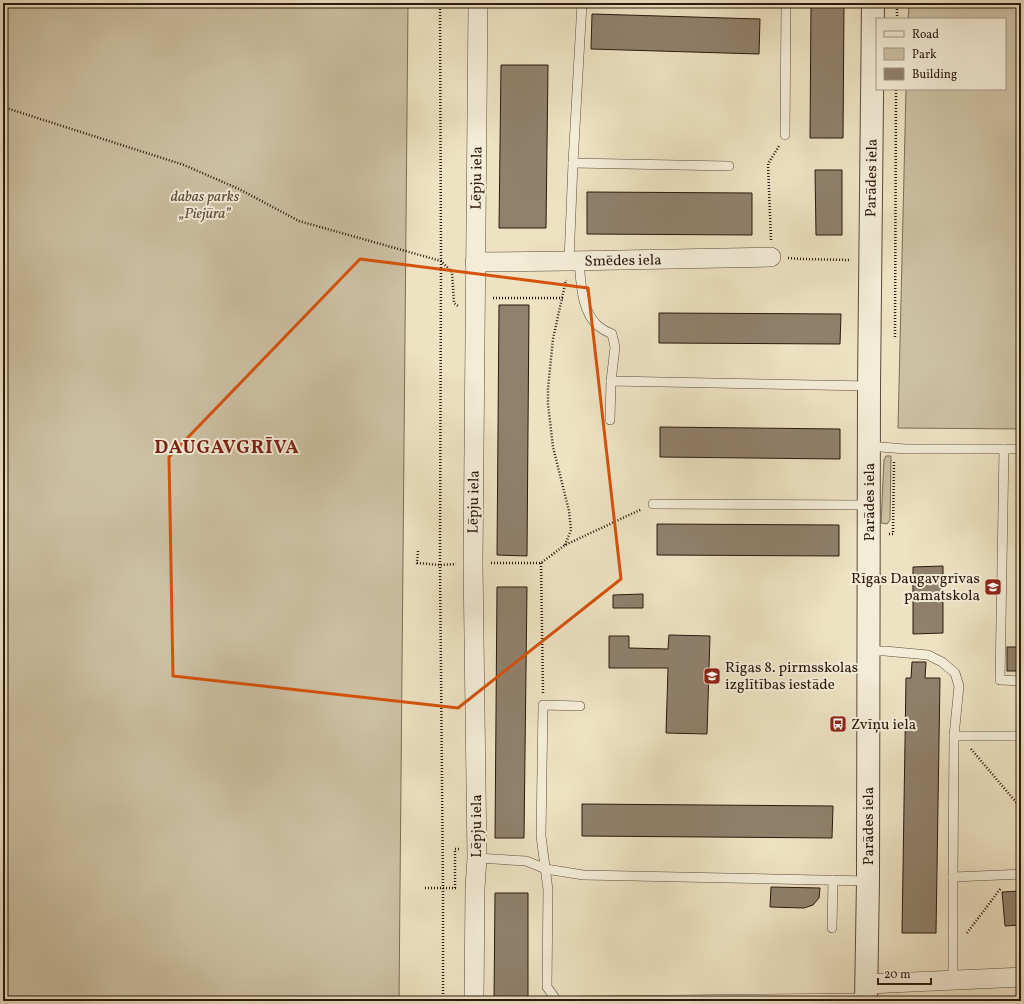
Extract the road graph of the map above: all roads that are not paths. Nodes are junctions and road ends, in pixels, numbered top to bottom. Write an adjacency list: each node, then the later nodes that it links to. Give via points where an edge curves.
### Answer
1 (478, 3): 10 (street, Lēpju iela)
2 (786, 3): 5 (lane)
3 (582, 4): 6 (lane)
4 (874, 15): 12 (street, Parādes iela)
5 (785, 135)
6 (573, 163): 7 (lane); 9 (lane)
7 (729, 166)
8 (771, 257): 9 (street, Smēdes iela)
9 (574, 261): 10 (street, Smēdes iela); 11 (lane, via 587,312 598,326 612,334 615,347)
10 (475, 262): 24 (street, Lēpju iela, via 473,563)
11 (611, 381): 12 (lane); 13 (lane)
12 (869, 386): 14 (street, Parādes iela)
13 (610, 420)
14 (869, 446): 15 (lane, via 894,449); 18 (street, Parādes iela)
15 (1004, 449): 16 (lane); 20 (lane, via 1000,680)
16 (1021, 449)
17 (653, 504): 18 (lane)
18 (869, 505): 19 (street, Parādes iela)
19 (869, 651): 22 (lane, via 928,655 955,673 959,686); 29 (street, Parādes iela)
20 (1021, 681)
21 (580, 706): 25 (lane, via 543,705 541,836)
22 (957, 736): 23 (lane); 27 (lane)
23 (1021, 736)
24 (477, 858): 25 (lane, via 526,861); 34 (street, Lēpju iela)
25 (546, 869): 28 (lane, via 583,875); 35 (lane, via 546,987)
26 (1021, 874): 27 (lane)
27 (953, 877): 32 (lane)
28 (833, 880): 29 (lane); 30 (lane)
29 (868, 880): 33 (street, Parādes iela)
30 (832, 928)
31 (1021, 977): 32 (street)
32 (953, 980): 33 (street)
33 (866, 994): 37 (lane)
34 (474, 1001)
35 (557, 1001)
36 (572, 1001): 37 (lane)
37 (577, 1001)

